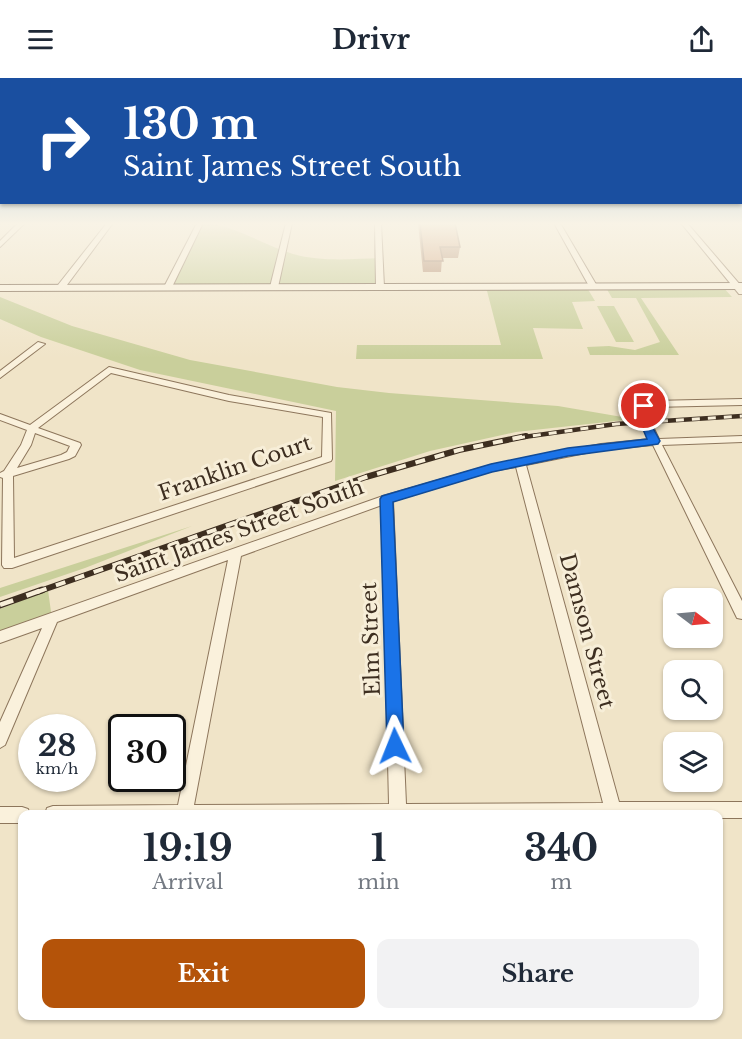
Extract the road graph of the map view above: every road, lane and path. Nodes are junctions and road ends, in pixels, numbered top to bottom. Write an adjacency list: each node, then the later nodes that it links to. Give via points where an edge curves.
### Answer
1 (76, 268): 8 (street)
2 (178, 268): 9 (street)
3 (278, 268): 10 (street)
4 (379, 268): 11 (street)
5 (583, 268): 7 (street)
6 (723, 268): 13 (street)
7 (593, 286): 11 (main road); 13 (main road)
8 (61, 287): 9 (main road); 12 (main road)
9 (168, 287): 10 (main road)
10 (274, 287): 11 (main road)
11 (380, 287)
12 (0, 288)
13 (740, 288)
14 (41, 344): 15 (street)
15 (0, 375)
16 (742, 402): 20 (street, via 644,406 641,415)
17 (0, 417): 18 (street)
18 (33, 427): 22 (street, via 27,445); 22 (street, via 75,442 76,447 65,457); 22 (street, Franklin Court, via 109,370 229,398 328,415 327,459 8,566)
19 (742, 439): 20 (street, Saint James Street South)
20 (654, 441): 21 (street, Saint James Street South); 25 (street)
21 (520, 462): 23 (street, Saint James Street South); 31 (street, Damson Street)
22 (4, 475)
23 (387, 499): 24 (street, Saint James Street South); 30 (street, Elm Street)
24 (236, 552): 26 (street, Saint James Street South); 29 (street)
25 (742, 614)
26 (52, 619): 27 (street, Saint James Street South); 28 (street)
27 (0, 637)
28 (0, 740)
29 (185, 810)
30 (398, 810)
31 (613, 810): 32 (street)
32 (742, 810)
33 (0, 815): 34 (street)
34 (18, 815)

